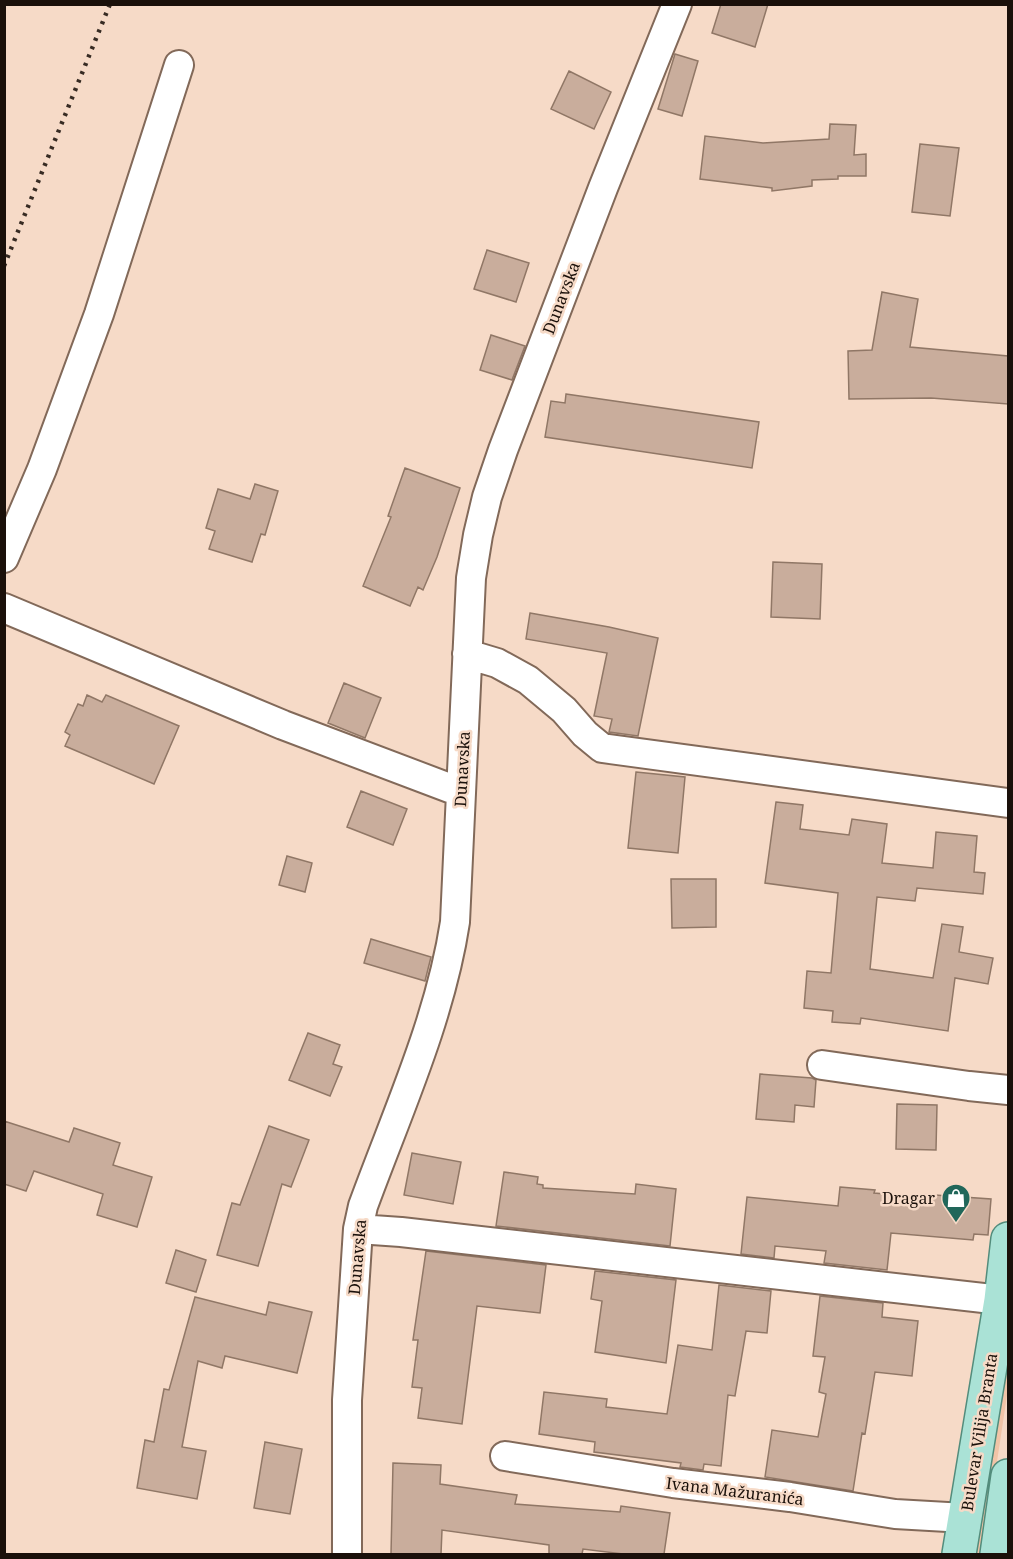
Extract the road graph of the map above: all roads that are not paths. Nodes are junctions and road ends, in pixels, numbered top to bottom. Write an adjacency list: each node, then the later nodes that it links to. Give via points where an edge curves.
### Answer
1 (678, 4): 5 (street, Dunavska, via 603,188 487,496 471,578)
2 (179, 65): 3 (street, via 99,314 42,469)
3 (4, 558)
4 (4, 608): 6 (street, via 283,725)
5 (467, 654): 6 (street, Dunavska); 7 (street, via 497,663 528,680 602,748)
6 (460, 792): 10 (street, Dunavska, via 455,922 449,958 427,1035)
7 (1008, 803)
8 (822, 1065): 9 (street)
9 (1008, 1090)
10 (358, 1229): 12 (street); 16 (street, Dunavska, via 347,1400)
11 (1008, 1239): 12 (main road, Bulevar Vilija Branta)
12 (1001, 1300): 15 (main road, Bulevar Vilija Branta)
13 (505, 1456): 15 (street, Ivana Mažuranića, via 895,1514)
14 (1008, 1476): 18 (main road)
15 (965, 1518): 17 (main road, Bulevar Vilija Branta)
16 (347, 1554)
17 (959, 1554)
18 (997, 1554)

